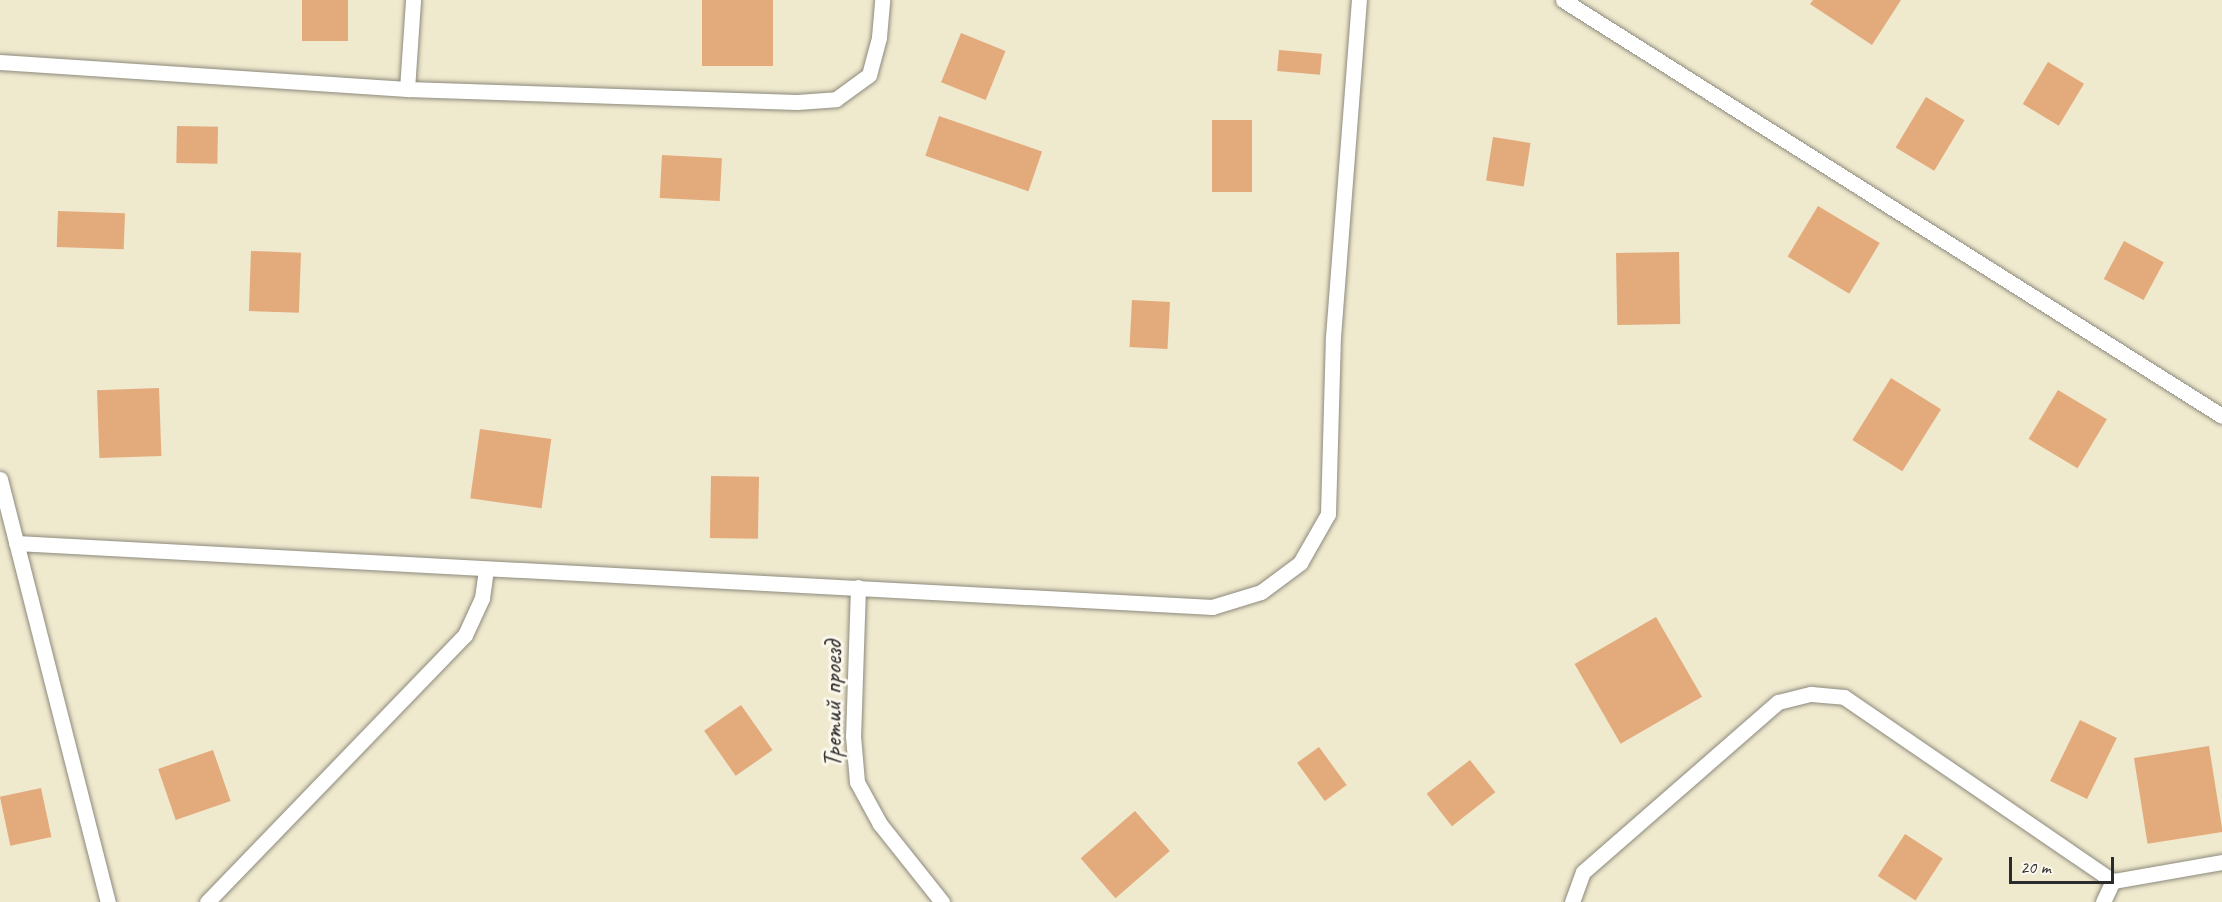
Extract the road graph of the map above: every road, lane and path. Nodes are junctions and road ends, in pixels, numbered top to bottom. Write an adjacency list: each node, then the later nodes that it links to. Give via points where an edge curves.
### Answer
1 (413, 0): 6 (lane)
2 (882, 0): 6 (lane, via 879,37 869,75 836,99 797,102)
3 (1359, 0): 11 (lane, via 1333,337 1328,514 1300,563 1262,592 1212,607)
4 (1563, 0): 7 (lane)
5 (0, 62): 6 (lane)
6 (408, 89)
7 (2222, 416)
8 (0, 479): 9 (lane)
9 (16, 543): 10 (lane); 14 (lane)
10 (486, 570): 11 (lane); 15 (lane, via 482,598 465,635)
11 (858, 587): 16 (lane, Третий проезд, via 853,736 857,782 880,824)
12 (2222, 862): 13 (lane)
13 (2113, 881): 17 (lane, via 1844,697 1811,694 1778,702 1582,872); 18 (lane)
14 (108, 902)
15 (207, 902)
16 (942, 902)
17 (1572, 902)
18 (2103, 902)

